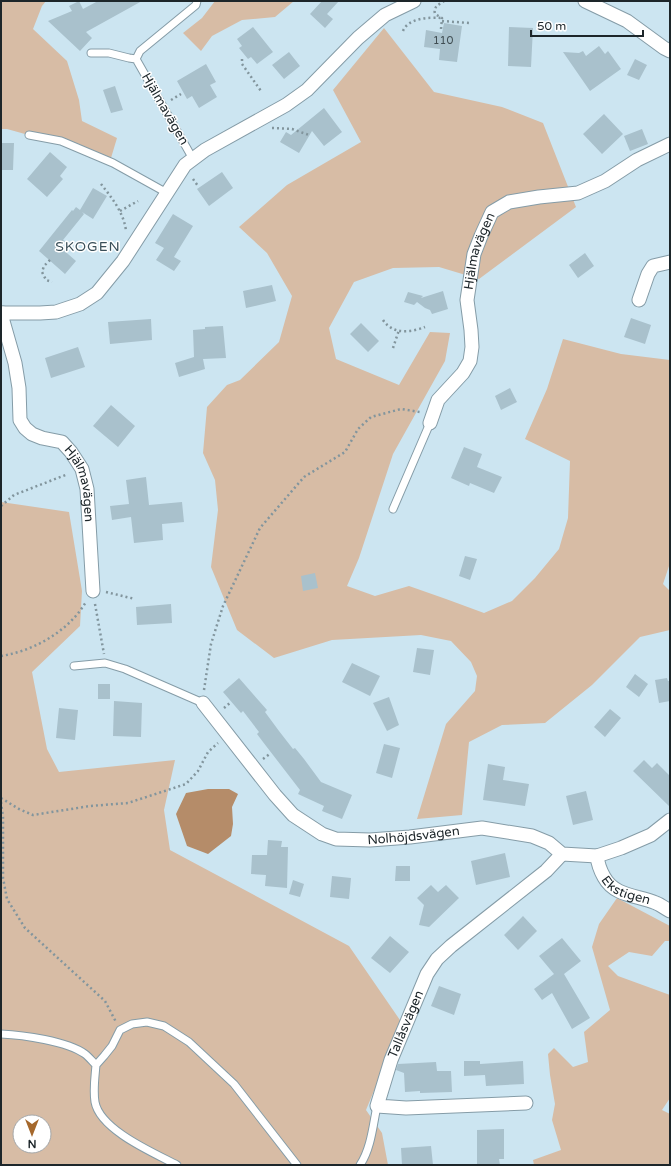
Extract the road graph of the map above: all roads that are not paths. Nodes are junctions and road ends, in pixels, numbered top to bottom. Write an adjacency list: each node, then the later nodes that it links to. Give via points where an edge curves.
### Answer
1 (197, 1): 6 (lane, Hjälmavägen, via 196,5 140,51)
2 (414, 1): 9 (street, Hjälmavägen, via 385,15 358,38 307,90 286,106)
3 (585, 1): 4 (street, via 627,21)
4 (670, 51)
5 (92, 53): 6 (lane, Hjälmavägen, via 109,53)
6 (136, 59): 9 (lane, Hjälmavägen)
7 (29, 135): 10 (lane, via 61,141 113,163)
8 (670, 144): 14 (street, Hjälmavägen, via 637,160 605,181 578,193 509,202 492,212 474,254 467,300 472,347 470,361 438,400)
9 (193, 159): 10 (street, Hjälmavägen, via 184,167)
10 (166, 193): 13 (street, Hjälmavägen, via 129,252 97,293 80,304 56,312)
11 (670, 262): 12 (street, via 653,266)
12 (639, 300)
13 (2, 313): 16 (street, Hjälmavägen, via 15,363 20,420 24,428 42,438 62,442 72,452 82,469 86,489)
14 (432, 419): 15 (lane)
15 (393, 509)
16 (93, 591)
17 (74, 666): 18 (lane, via 105,663 125,669)
18 (203, 703): 20 (street, Nolhöjdsvägen, via 275,795 293,814 329,837 370,840 482,828 532,836 549,843)
19 (670, 820): 21 (street, via 651,835)
20 (562, 854): 21 (street); 26 (street, Tallåsvägen, via 546,871 437,959 427,974 394,1053)
21 (597, 856): 22 (street, Ekstigen, via 598,866 613,888 656,903)
22 (670, 911)
23 (1, 1034): 24 (lane, via 15,1034 67,1046 84,1053)
24 (96, 1065): 27 (lane, via 95,1104 103,1117 129,1140); 28 (lane, via 112,1046 120,1030 132,1024 147,1022 164,1026 189,1042 234,1084)
25 (526, 1104): 26 (street, via 406,1108)
26 (377, 1106): 29 (lane)
27 (177, 1165)
28 (297, 1165)
29 (360, 1165)

